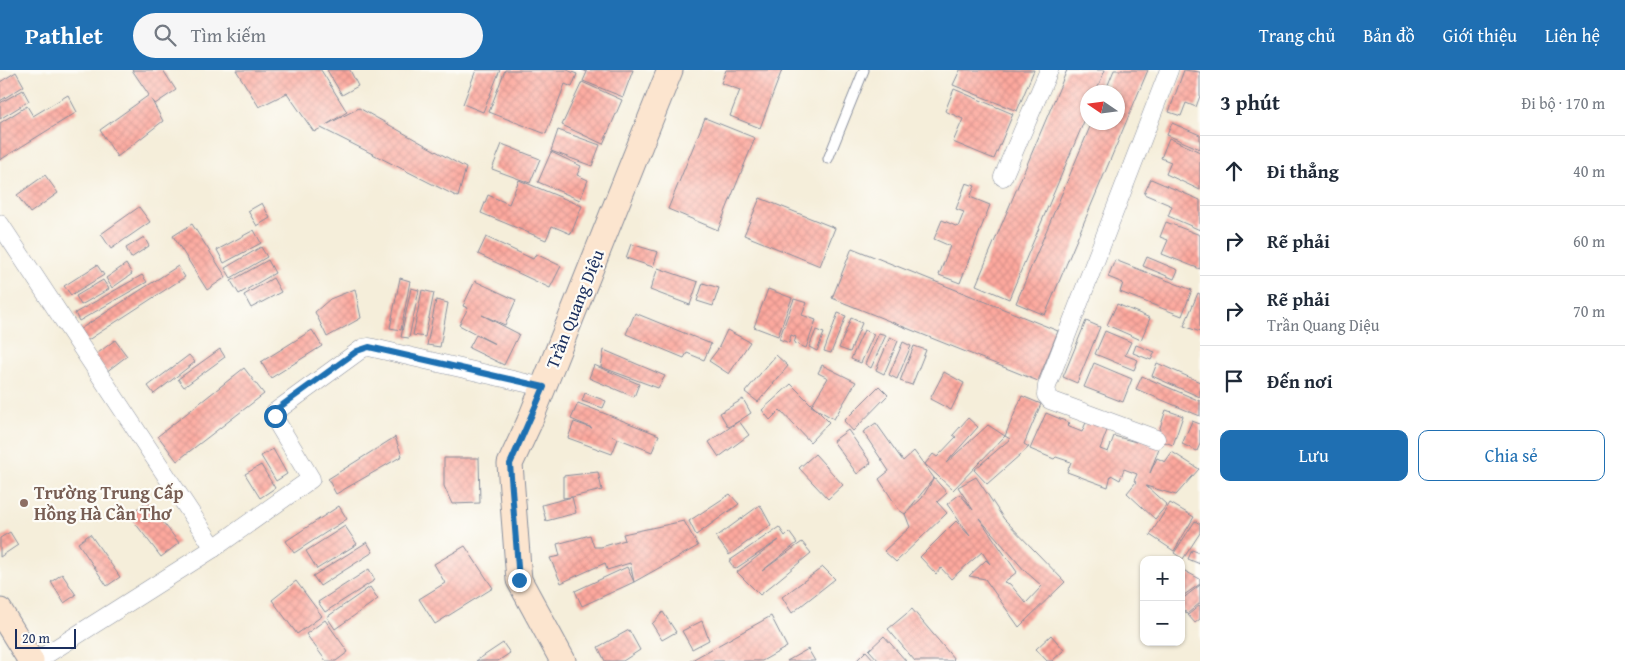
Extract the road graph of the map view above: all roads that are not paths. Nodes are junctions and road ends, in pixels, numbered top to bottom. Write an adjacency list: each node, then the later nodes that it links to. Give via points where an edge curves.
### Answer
1 (670, 70): 8 (street, Trần Quang Diệu)
2 (864, 70): 5 (lane)
3 (1049, 70): 6 (street)
4 (1169, 70): 9 (street, via 1046,395 1060,405)
5 (828, 159)
6 (1003, 177)
7 (0, 224): 10 (street)
8 (544, 387): 10 (street, via 363,348 275,412 275,419 311,480); 14 (street, Trần Quang Diệu, via 510,464 519,580)
9 (1156, 439)
10 (214, 548): 13 (street)
11 (0, 611): 12 (street)
12 (31, 661)
13 (36, 661)
14 (563, 661)

